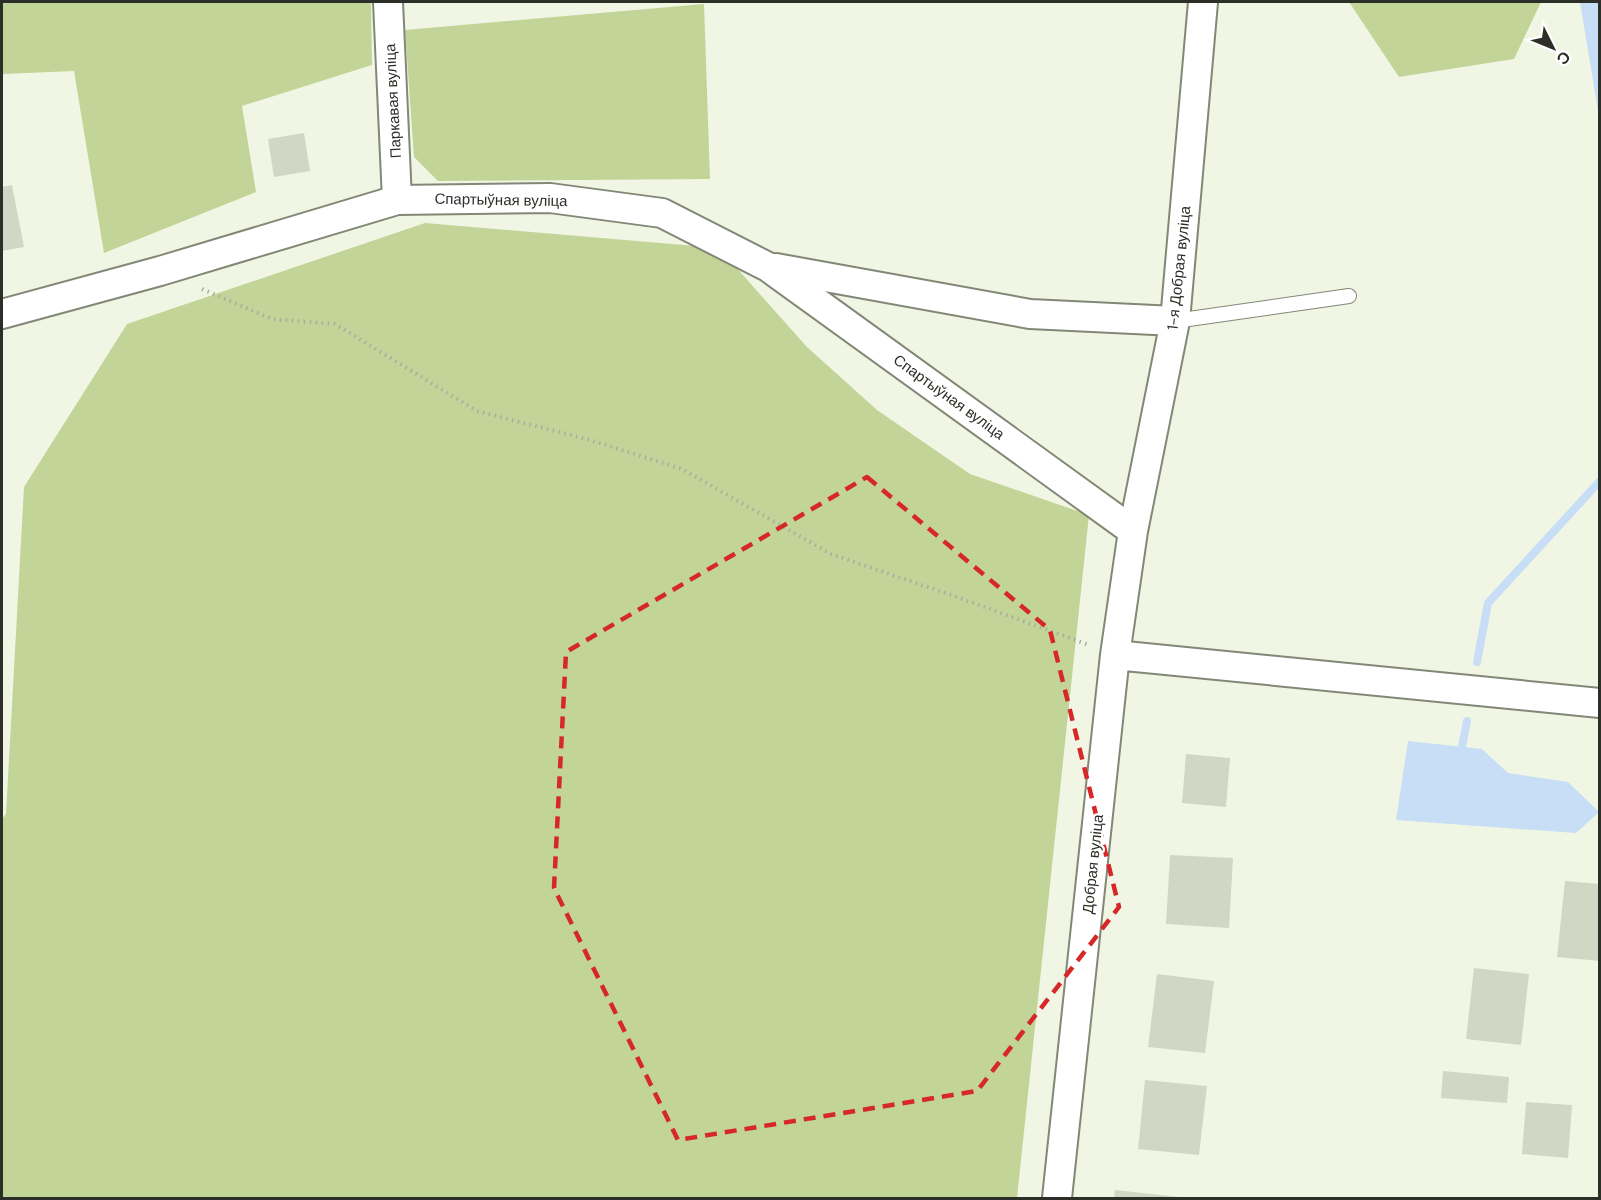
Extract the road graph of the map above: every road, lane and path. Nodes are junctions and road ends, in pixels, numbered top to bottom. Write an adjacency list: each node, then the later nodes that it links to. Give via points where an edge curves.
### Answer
1 (388, 2): 3 (street, Паркавая вуліца)
2 (1203, 2): 8 (street, 1-я Добрая вуліца)
3 (397, 200): 4 (street, Спартыўная вуліца, via 550,198 662,213); 7 (street, Спартыўная вуліца)
4 (768, 267): 8 (street, via 1030,314); 9 (street, Спартыўная вуліца)
5 (201, 288): 10 (path, via 272,319 335,324 477,411 682,469 831,554)
6 (1349, 296): 8 (lane)
7 (2, 314)
8 (1175, 321): 9 (street, 1-я Добрая вуліца)
9 (1133, 531): 10 (street, Добрая вуліца)
10 (1115, 655): 11 (street); 12 (street, Добрая вуліца)
11 (1599, 703)
12 (1057, 1198)

